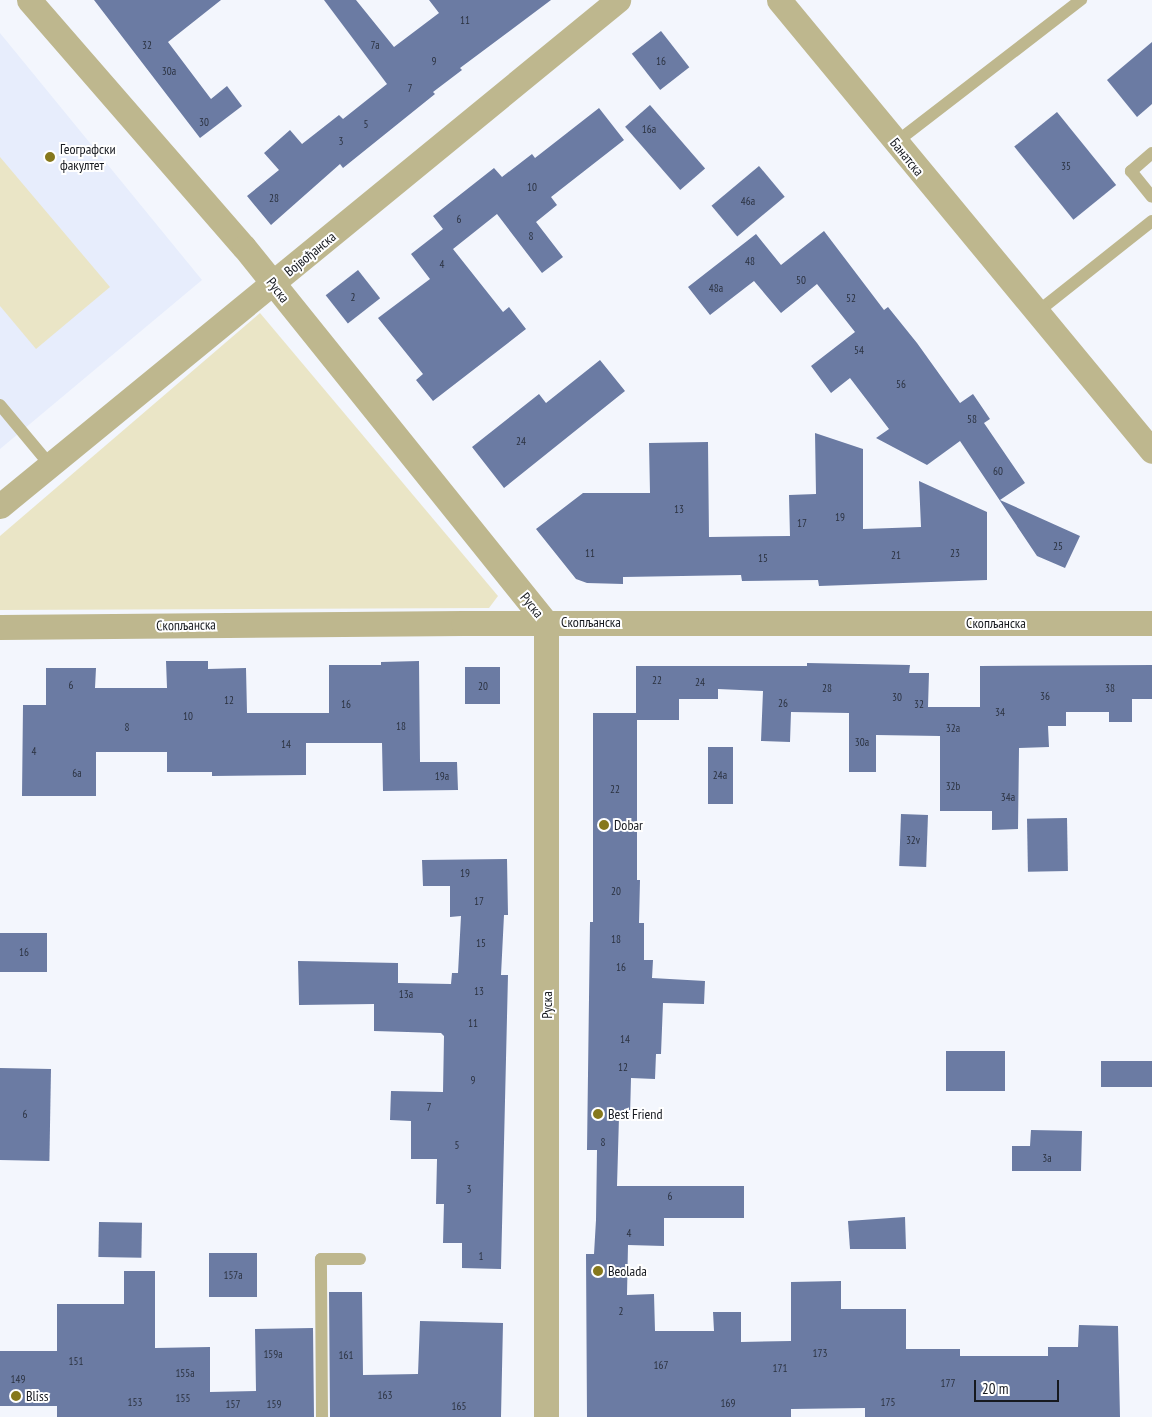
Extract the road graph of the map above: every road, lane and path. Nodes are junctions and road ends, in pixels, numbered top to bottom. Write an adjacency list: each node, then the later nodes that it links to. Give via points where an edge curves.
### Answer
1 (29, 0): 9 (street, Руска)
2 (618, 0): 9 (street, Војвођанска)
3 (780, 0): 5 (street, Банатска)
4 (1081, 0): 5 (lane)
5 (895, 143): 10 (street, Банатска)
6 (1152, 153): 7 (lane, via 1131,171)
7 (1152, 197)
8 (1152, 221): 10 (lane)
9 (274, 284): 13 (street, Војвођанска); 15 (street, Руска)
10 (1036, 314): 12 (street, Банатска)
11 (0, 405): 13 (lane)
12 (1152, 451)
13 (50, 465): 14 (street, Војвођанска)
14 (0, 506)
15 (546, 622): 16 (street, Скопљанска); 17 (street, Скопљанска); 20 (street, Руска)
16 (1152, 623)
17 (0, 627)
18 (360, 1259): 19 (lane, via 321,1259)
19 (322, 1417)
20 (546, 1417)

